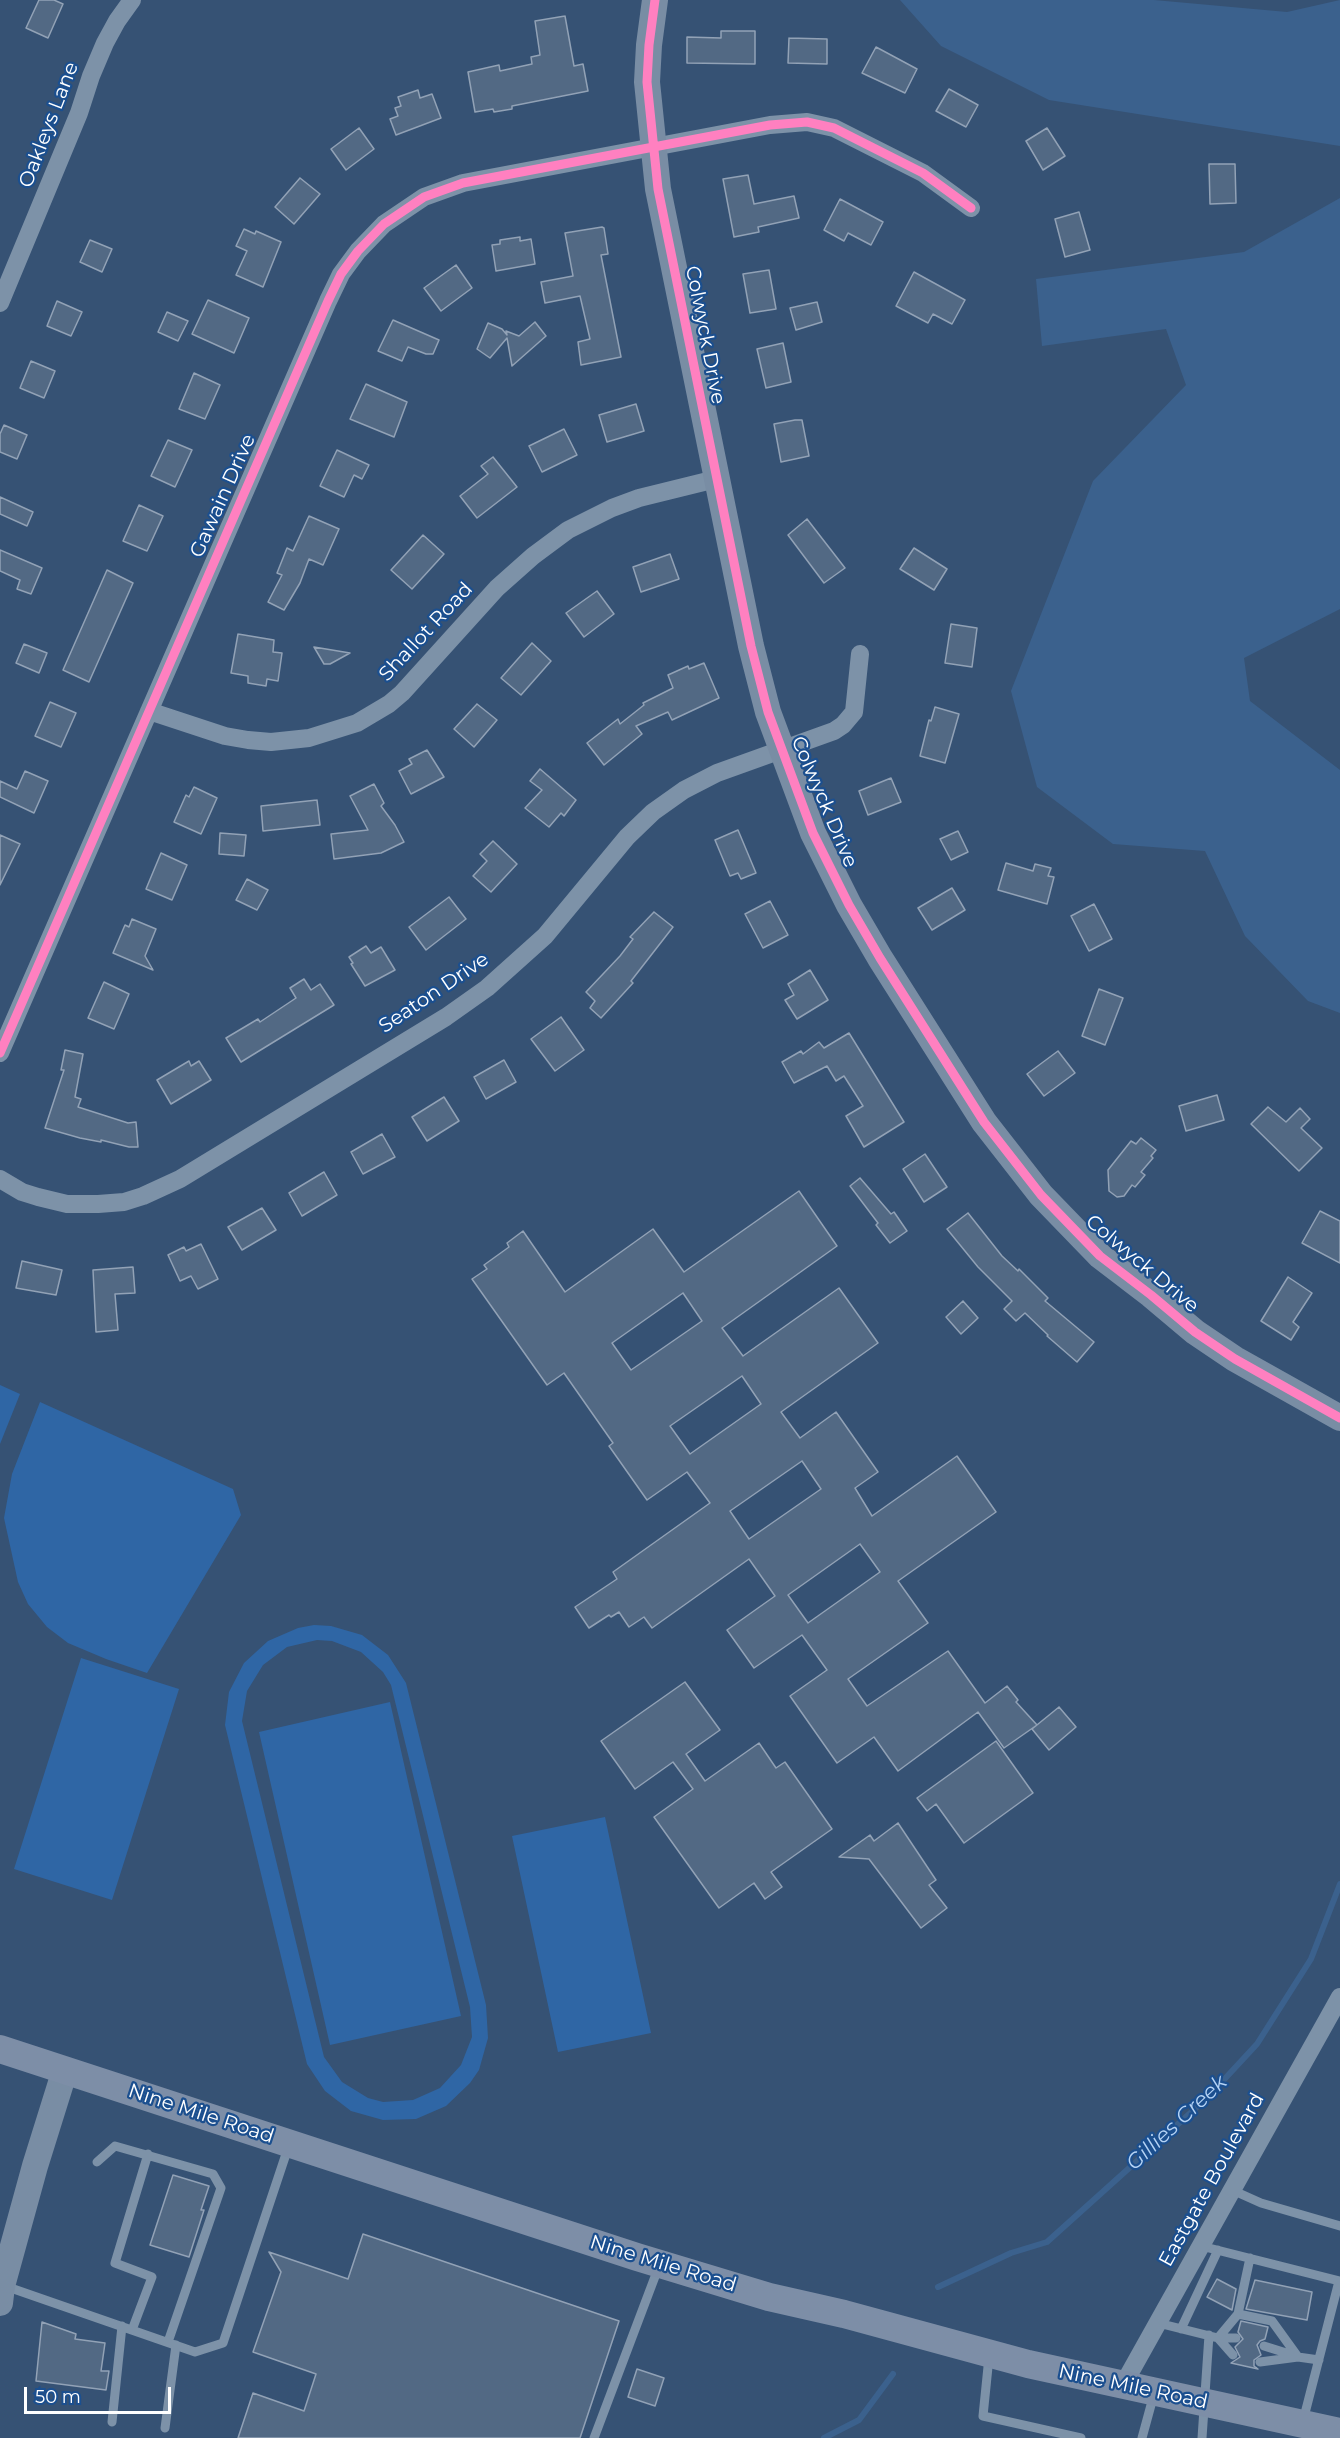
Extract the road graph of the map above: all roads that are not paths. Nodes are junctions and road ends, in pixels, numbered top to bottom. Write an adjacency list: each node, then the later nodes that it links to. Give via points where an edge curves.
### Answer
1 (132, 0): 5 (street, Oakleys Lane, via 117,21 91,76)
2 (655, 0): 3 (street, Colwyck Drive, via 647,82)
3 (653, 148): 4 (street, Gawain Drive, via 770,125 807,122 834,128 922,173); 6 (street, Colwyck Drive); 8 (street, Gawain Drive, via 463,183 424,197 400,212 358,251 328,301)
4 (971, 208)
5 (0, 303)
6 (716, 479): 8 (street, Shallot Road, via 639,498 568,530 497,588 402,693 357,723 309,738 271,742 225,736); 9 (street, Colwyck Drive, via 751,646)
7 (860, 654): 9 (street, Seaton Drive, via 854,712 834,731)
8 (149, 711): 10 (street, Gawain Drive)
9 (781, 749): 11 (street, Seaton Drive, via 717,773 653,812 627,837 545,936 494,982 446,1017 161,1189 124,1202 67,1204 22,1192); 12 (street, Colwyck Drive, via 813,833 849,905 984,1122 1041,1195 1100,1256 1195,1332)
10 (0, 1053)
11 (0, 1179)
12 (1340, 1418)
13 (1338, 2007): 19 (street, Eastgate Boulevard)
14 (0, 2049): 15 (main road, Nine Mile Road)
15 (65, 2070): 16 (main road, Nine Mile Road); 24 (street)
16 (290, 2143): 23 (main road, Nine Mile Road); 32 (lane, via 223,2343 195,2352)
17 (148, 2154): 18 (lane, via 116,2146); 29 (lane, via 115,2263 152,2277); 32 (lane, via 213,2174 221,2188)
18 (97, 2162)
19 (1232, 2190): 20 (lane, via 1261,2203); 21 (street, Eastgate Boulevard)
20 (1340, 2226)
21 (1209, 2248): 22 (lane); 26 (street, Eastgate Boulevard); 28 (lane)
22 (1250, 2258): 25 (lane); 37 (lane, via 1339,2281)
23 (660, 2264): 34 (main road, Nine Mile Road, via 769,2297); 46 (lane)
24 (1, 2291): 27 (lane)
25 (1238, 2314): 30 (lane); 36 (lane, via 1272,2321)
26 (1158, 2323): 28 (lane); 39 (street, Eastgate Boulevard)
27 (122, 2326): 29 (lane); 42 (lane)
28 (1181, 2329): 30 (lane)
29 (132, 2330): 32 (lane)
30 (1213, 2336): 31 (lane); 35 (lane); 41 (lane)
31 (1236, 2338)
32 (172, 2344): 44 (lane)
33 (1264, 2346): 36 (lane)
34 (989, 2354): 39 (main road, Nine Mile Road); 47 (lane, via 983,2416)
35 (1233, 2355)
36 (1298, 2357): 37 (lane); 38 (lane)
37 (1319, 2360): 43 (lane)
38 (1260, 2362)
39 (1123, 2385): 40 (main road, Nine Mile Road)
40 (1155, 2392): 41 (main road, Nine Mile Road); 48 (lane)
41 (1203, 2402): 43 (main road, Nine Mile Road); 49 (lane)
42 (112, 2422)
43 (1291, 2424): 45 (main road, Nine Mile Road)
44 (165, 2428)
45 (1338, 2434)
46 (594, 2438)
47 (1081, 2438)
48 (1142, 2438)
49 (1202, 2438)

